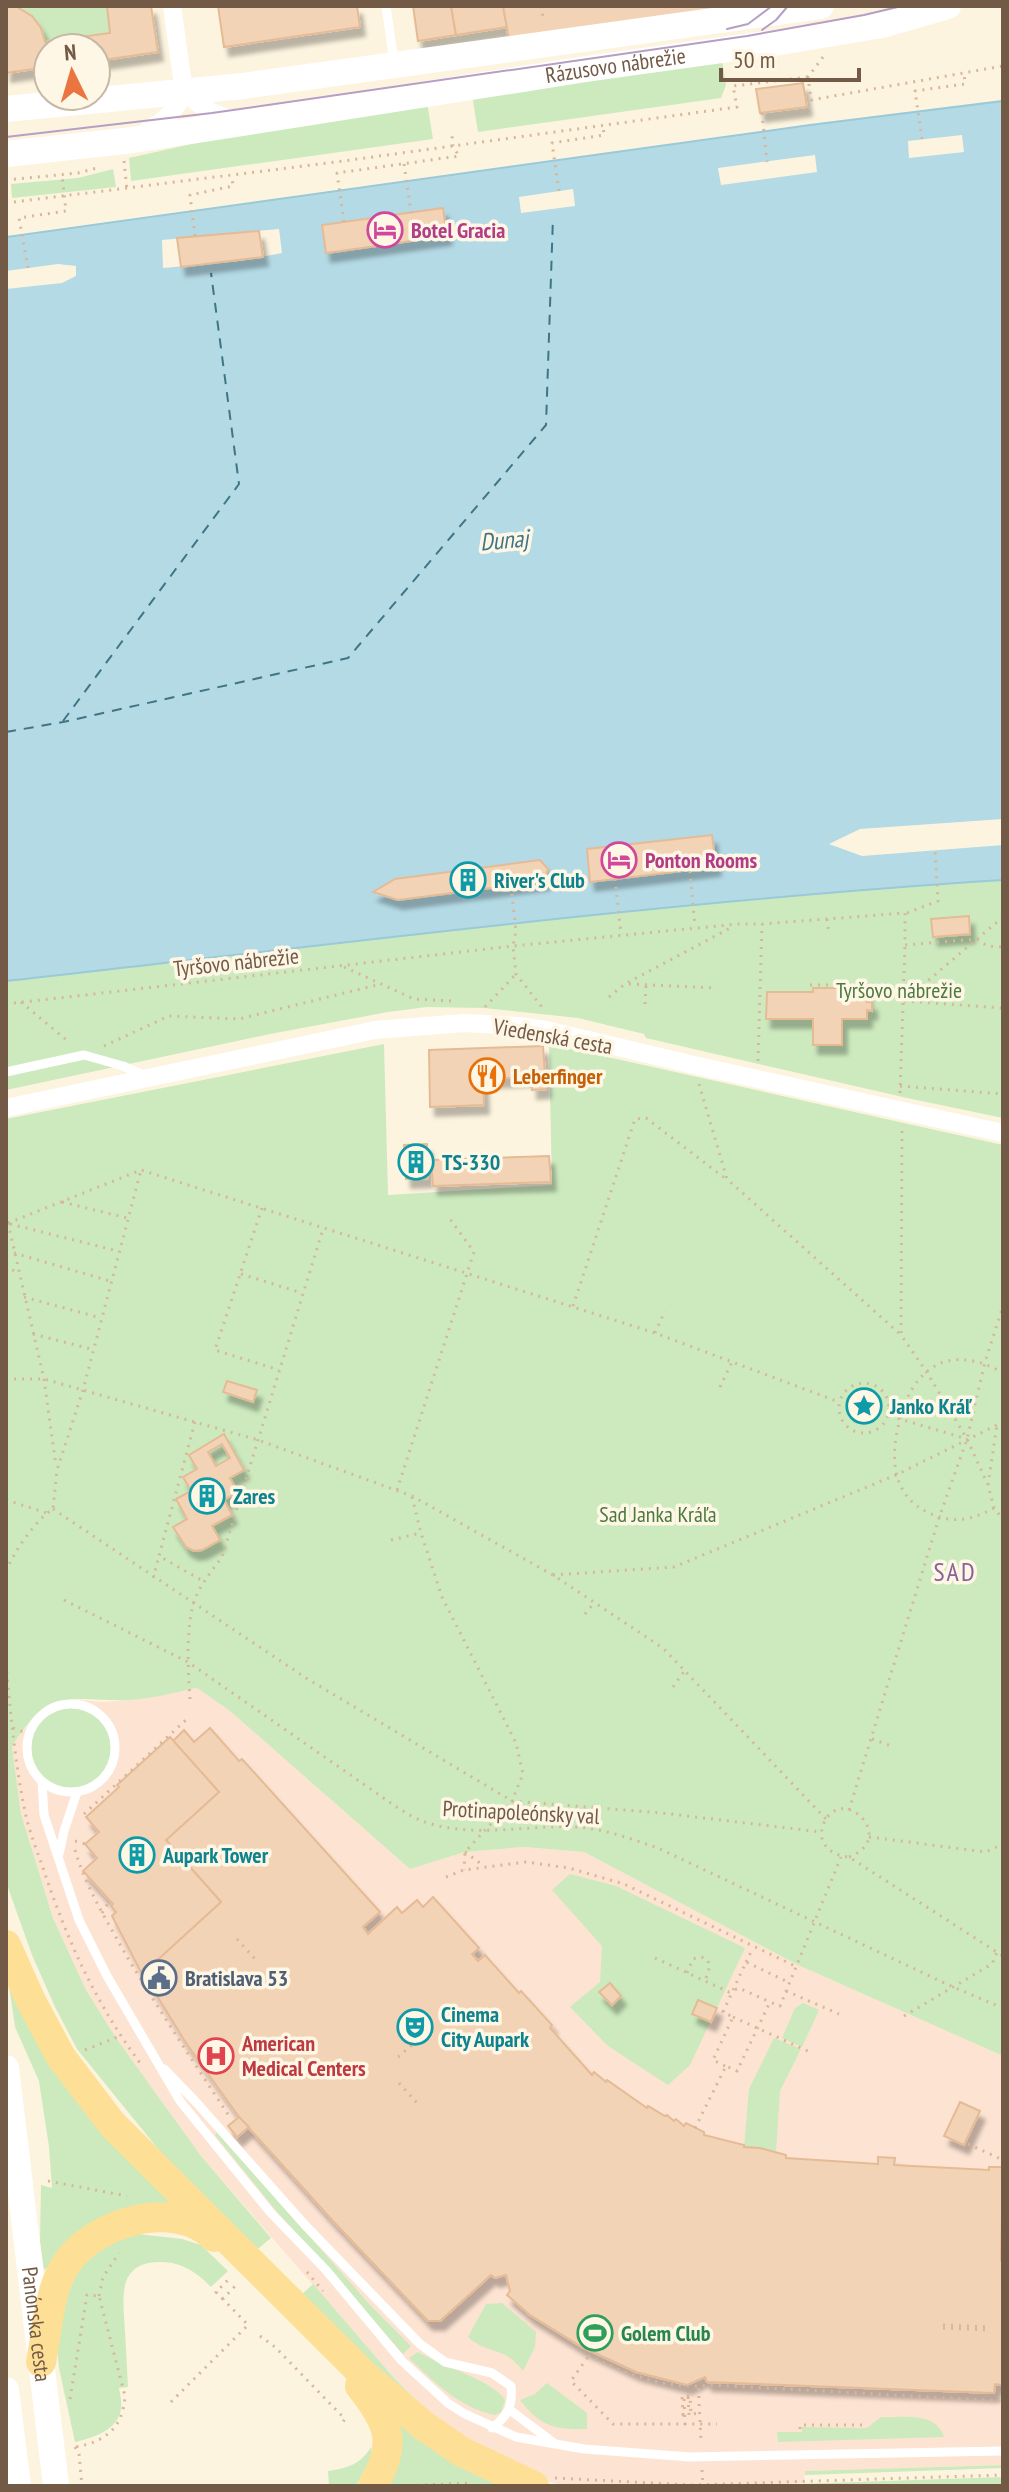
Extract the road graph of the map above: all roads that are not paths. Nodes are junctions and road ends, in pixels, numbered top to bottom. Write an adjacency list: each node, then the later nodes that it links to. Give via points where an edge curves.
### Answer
1 (172, 6): 7 (street)
2 (386, 6): 6 (lane)
3 (948, 6): 5 (main road, via 882,25)
4 (804, 7): 5 (street, Rázusovo nábrežie); 6 (main road, Rázusovo nábrežie)
5 (770, 44): 9 (main road, Rázusovo nábrežie)
6 (395, 65): 7 (main road, Rázusovo nábrežie)
7 (184, 92): 8 (main road, Rázusovo nábrežie); 9 (street, via 225,118); 10 (street, via 167,118)
8 (9, 97)
9 (250, 121): 10 (main road, Rázusovo nábrežie)
10 (128, 151): 11 (main road, Rázusovo nábrežie)
11 (6, 154)
12 (6, 1072): 13 (lane, via 84,1055)
13 (149, 1077): 14 (street, Viedenská cesta); 15 (street, Viedenská cesta, via 375,1030 505,1025)
14 (6, 1108)
15 (1003, 1133)
16 (42, 1782): 17 (lane); 17 (lane, via 28,1760 33,1726 60,1706 86,1707 104,1720 114,1744 110,1767 93,1786); 18 (lane, via 44,1815)
17 (77, 1792): 18 (lane)
18 (59, 1857): 20 (lane, via 89,1940)
19 (6, 1945): 28 (main road, via 61,2057 112,2124 364,2375 424,2426 462,2452)
20 (153, 2059): 24 (lane, via 420,2344 445,2362 492,2373 511,2386); 25 (lane, via 260,2200 402,2361 449,2404)
21 (6, 2068): 22 (main road, Panónska cesta)
22 (41, 2362): 30 (main road, Panónska cesta, via 59,2413); 31 (main road, via 54,2293 69,2260 109,2229 161,2217 185,2221 209,2232 379,2410 387,2449)
23 (6, 2390): 29 (main road, Panónska cesta)
24 (510, 2410): 25 (lane); 26 (lane)
25 (492, 2428): 26 (lane)
26 (557, 2445): 27 (lane, via 690,2457)
27 (1003, 2451)
28 (542, 2482)
29 (18, 2486)
30 (56, 2486)
31 (373, 2486)

